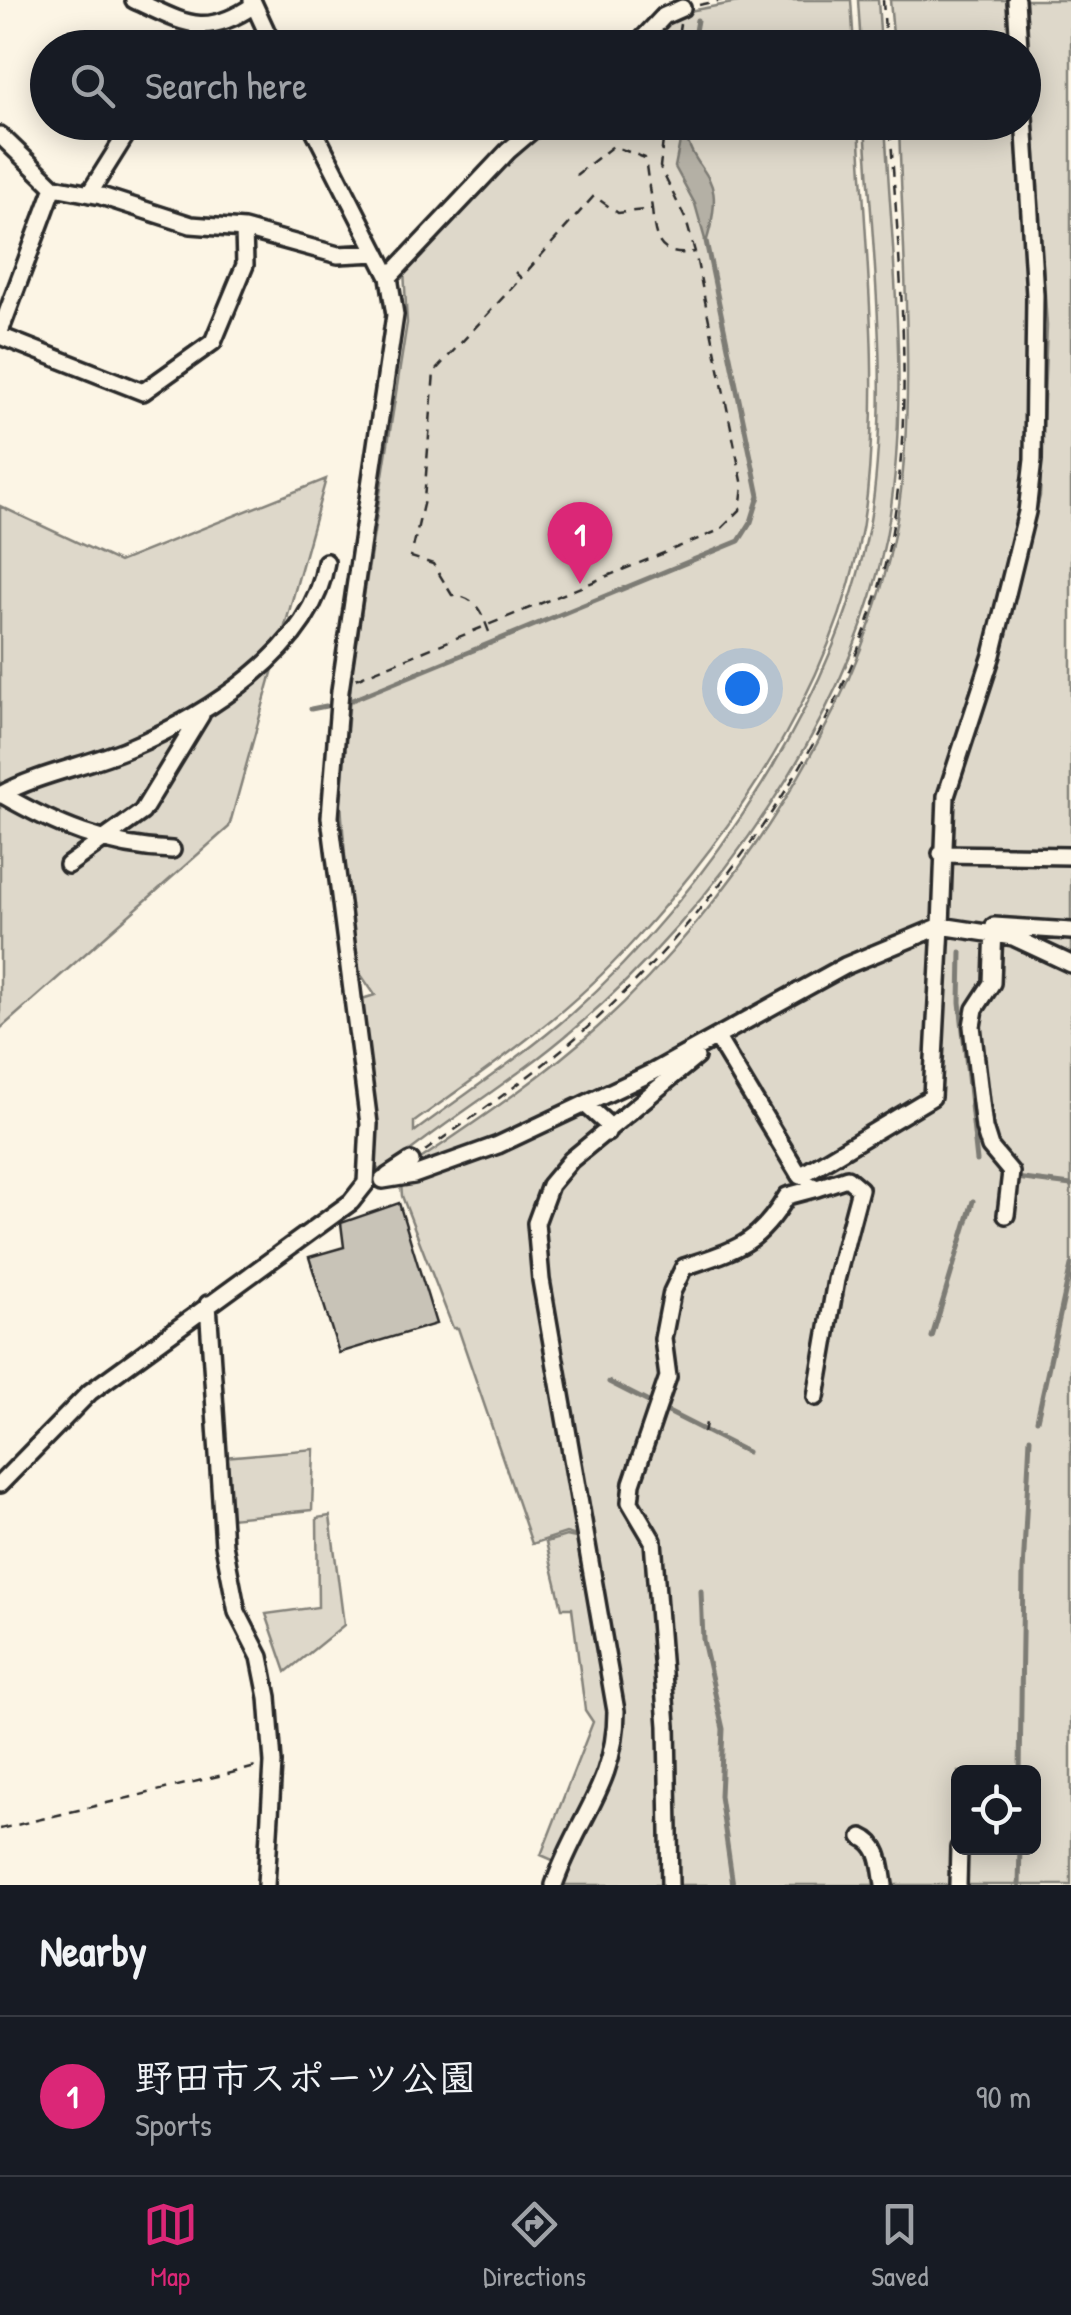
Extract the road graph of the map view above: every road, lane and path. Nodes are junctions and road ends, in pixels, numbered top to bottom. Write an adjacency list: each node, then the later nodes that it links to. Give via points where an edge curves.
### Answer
1 (134, 0): 7 (street)
2 (722, 0): 6 (path)
3 (883, 0): 12 (path)
4 (1016, 0): 13 (street)
5 (253, 3): 7 (street, via 224,26); 9 (street)
6 (682, 8): 10 (street); 11 (path)
7 (201, 25): 8 (street)
8 (199, 30)
9 (266, 30)
10 (651, 30)
11 (679, 30)
12 (885, 30)
13 (1018, 30)
14 (0, 135): 22 (street)
15 (123, 140): 23 (street)
16 (319, 140): 27 (street)
17 (521, 140): 29 (street)
18 (664, 140): 26 (path, via 660,167)
19 (891, 140): 50 (path, via 900,328 898,489 879,586 826,718 766,821 632,984 545,1063)
20 (1025, 140): 40 (street, via 1035,294 1034,460 992,654 946,796)
21 (576, 175): 24 (path, via 613,146 637,152 645,158)
22 (54, 188): 23 (street); 31 (street)
23 (89, 194): 25 (street, via 191,225)
24 (652, 209): 26 (path, via 662,250); 30 (path, via 618,213 594,196)
25 (244, 229): 27 (street, via 338,255); 31 (street, via 245,265 214,342 143,392)
26 (696, 252): 33 (path, via 744,486 740,510 720,530)
27 (377, 253): 29 (street)
28 (515, 272): 30 (path)
29 (389, 278): 35 (street, via 394,348)
30 (521, 278): 33 (path, via 434,372 424,500 410,556 433,564 452,596 473,600)
31 (0, 334)
32 (326, 562): 36 (street, via 306,622)
33 (487, 625): 34 (path); 35 (path)
34 (490, 632)
35 (341, 684): 53 (street, via 330,817 367,1104)
36 (206, 708): 37 (street, via 128,749); 38 (street, via 150,802)
37 (0, 795): 38 (street)
38 (106, 841): 39 (street); 42 (street)
39 (172, 850)
40 (941, 854): 41 (street); 43 (street)
41 (1071, 856)
42 (68, 865)
43 (941, 926): 44 (street); 47 (street, via 845,966); 51 (street, via 932,1096)
44 (993, 932): 45 (street, via 994,926); 46 (street); 55 (street, via 992,983 972,1026 984,1128 1011,1176)
45 (1071, 932)
46 (1071, 964)
47 (718, 1038): 48 (street); 49 (street); 51 (street)
48 (586, 1104): 49 (street, via 606,1123); 52 (street, via 467,1158)
49 (607, 1133): 66 (street, via 550,1185 534,1238 616,1712 611,1766)
50 (412, 1161): 52 (street)
51 (800, 1176): 54 (street)
52 (383, 1180): 53 (street)
53 (366, 1183): 56 (street, via 351,1202)
54 (816, 1188): 57 (street, via 847,1178 860,1190); 67 (street, via 787,1196 748,1245 684,1268 663,1339 668,1377 632,1482 630,1502 653,1541)
55 (1006, 1215)
56 (208, 1304): 60 (street, via 90,1392); 61 (street, via 224,1545 237,1612 260,1657)
57 (816, 1397)
58 (706, 1423): 59 (path)
59 (704, 1434)
60 (0, 1484)
61 (274, 1763): 62 (path); 65 (street)
62 (0, 1829)
63 (862, 1837): 68 (street, via 878,1854)
64 (959, 1855): 69 (street)
65 (266, 1885)
66 (554, 1885)
67 (670, 1885)
68 (884, 1885)
69 (958, 1885)

